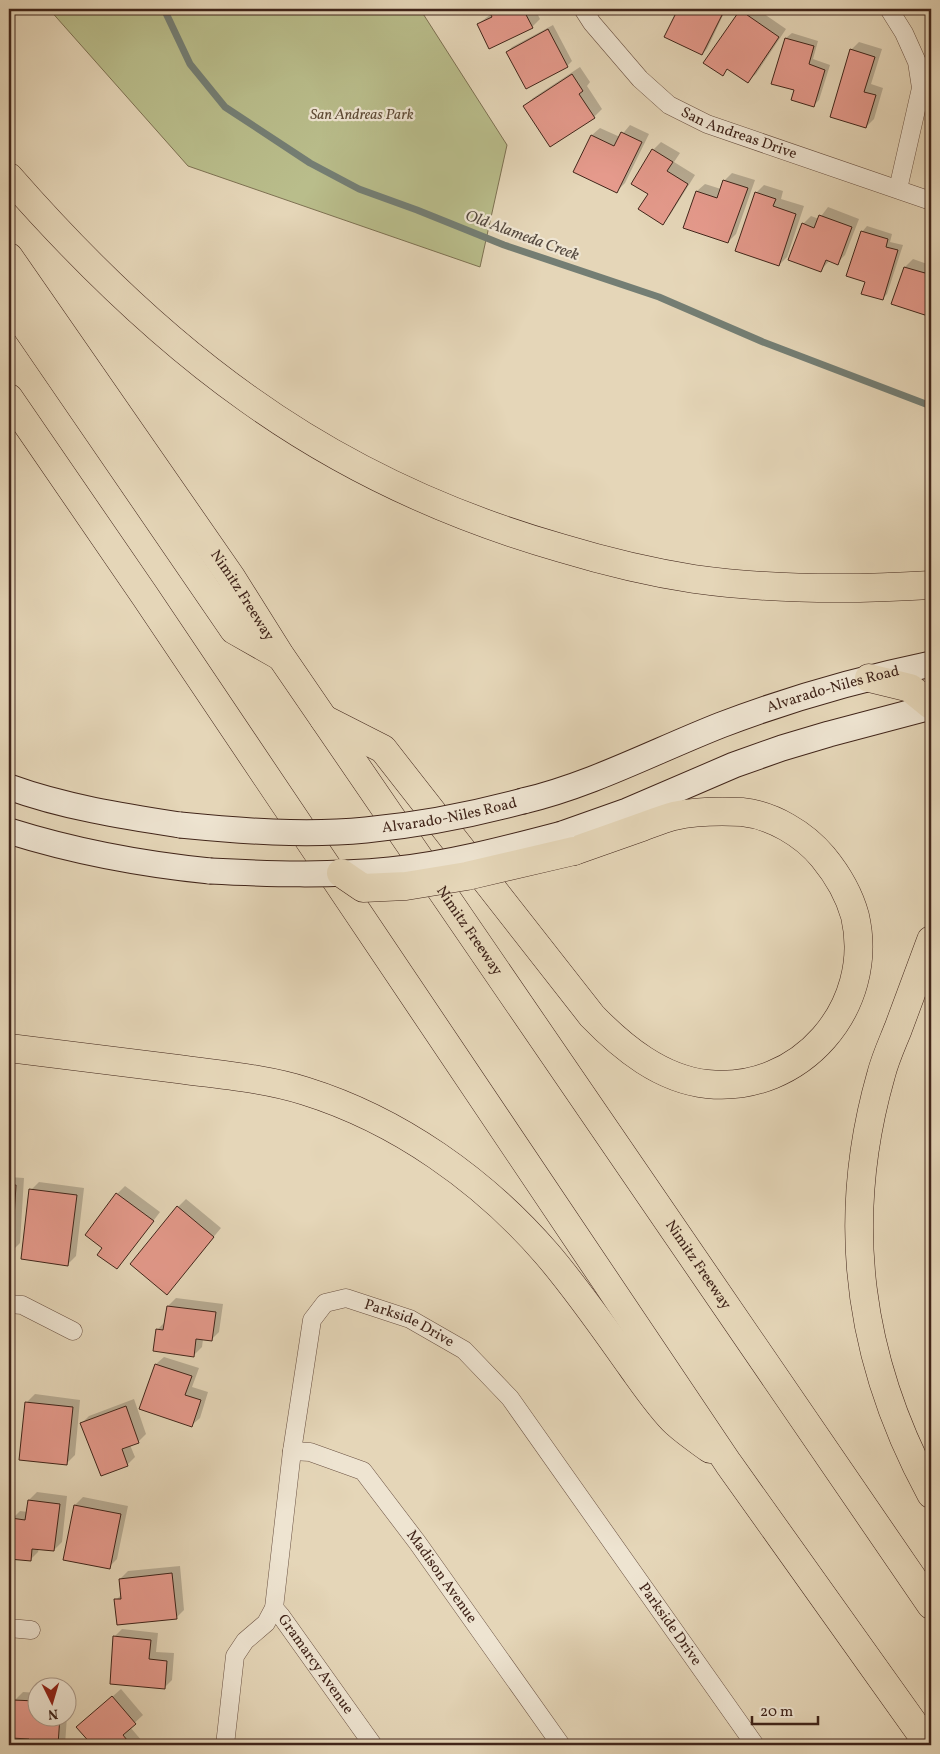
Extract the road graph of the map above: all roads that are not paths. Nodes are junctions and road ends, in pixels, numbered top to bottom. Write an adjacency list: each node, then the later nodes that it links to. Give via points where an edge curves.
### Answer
1 (584, 9): 4 (street, San Andreas Drive, via 640,79 669,105 707,124)
2 (889, 9): 4 (street, via 917,62 921,88)
3 (9, 177): 9 (highway, via 117,290 203,366 331,452 438,506 591,557 693,579 795,588)
4 (898, 189): 5 (street, San Andreas Drive)
5 (931, 201)
6 (9, 257): 10 (highway, Nimitz Freeway, via 231,577)
7 (9, 302): 10 (highway, via 234,630)
8 (9, 398): 24 (highway)
9 (931, 585)
10 (280, 655): 14 (highway, Nimitz Freeway)
11 (931, 664): 12 (main road, Alvarado-Niles Road)
12 (869, 678): 13 (highway, via 910,688); 15 (main road, Alvarado-Niles Road, bridge, via 762,710 537,798 424,823 365,830 243,831 107,813)
13 (931, 706): 17 (main road, via 838,731 734,765 627,811)
14 (323, 719): 17 (highway, via 383,749 592,1016 626,1047 656,1067 679,1078 707,1084 732,1085 758,1080 784,1071 806,1056 840,1016 851,992 857,966 855,916 832,869 816,849 795,832 744,812 705,812 674,816); 26 (highway, Nimitz Freeway)
15 (9, 787)
16 (9, 831): 18 (main road, bridge, via 105,857 159,866 270,874)
17 (568, 842): 18 (highway, bridge, via 467,876 406,886 363,888)
18 (341, 872)
19 (931, 940): 25 (highway, via 881,1073 861,1183 859,1255 862,1292 878,1368 901,1434)
20 (9, 1048): 24 (highway, via 208,1073 303,1090 338,1102 402,1134 464,1176 519,1224 570,1281 675,1422)
21 (9, 1304): 22 (street, via 22,1305)
22 (73, 1331)
23 (292, 1451): 27 (street, Parkside Drive); 32 (street, Madison Avenue, via 310,1452 363,1471); 33 (street, Parkside Drive, via 312,1320 325,1303 346,1298 410,1319 464,1350 510,1398)
24 (728, 1463): 34 (highway)
25 (931, 1494)
26 (931, 1605)
27 (274, 1608): 30 (street, Parkside Drive, via 266,1624 244,1641 235,1656); 31 (street, Gramarcy Avenue)
28 (9, 1628): 29 (street)
29 (31, 1630)
30 (225, 1745)
31 (373, 1745)
32 (561, 1745)
33 (755, 1745)
34 (929, 1745)

